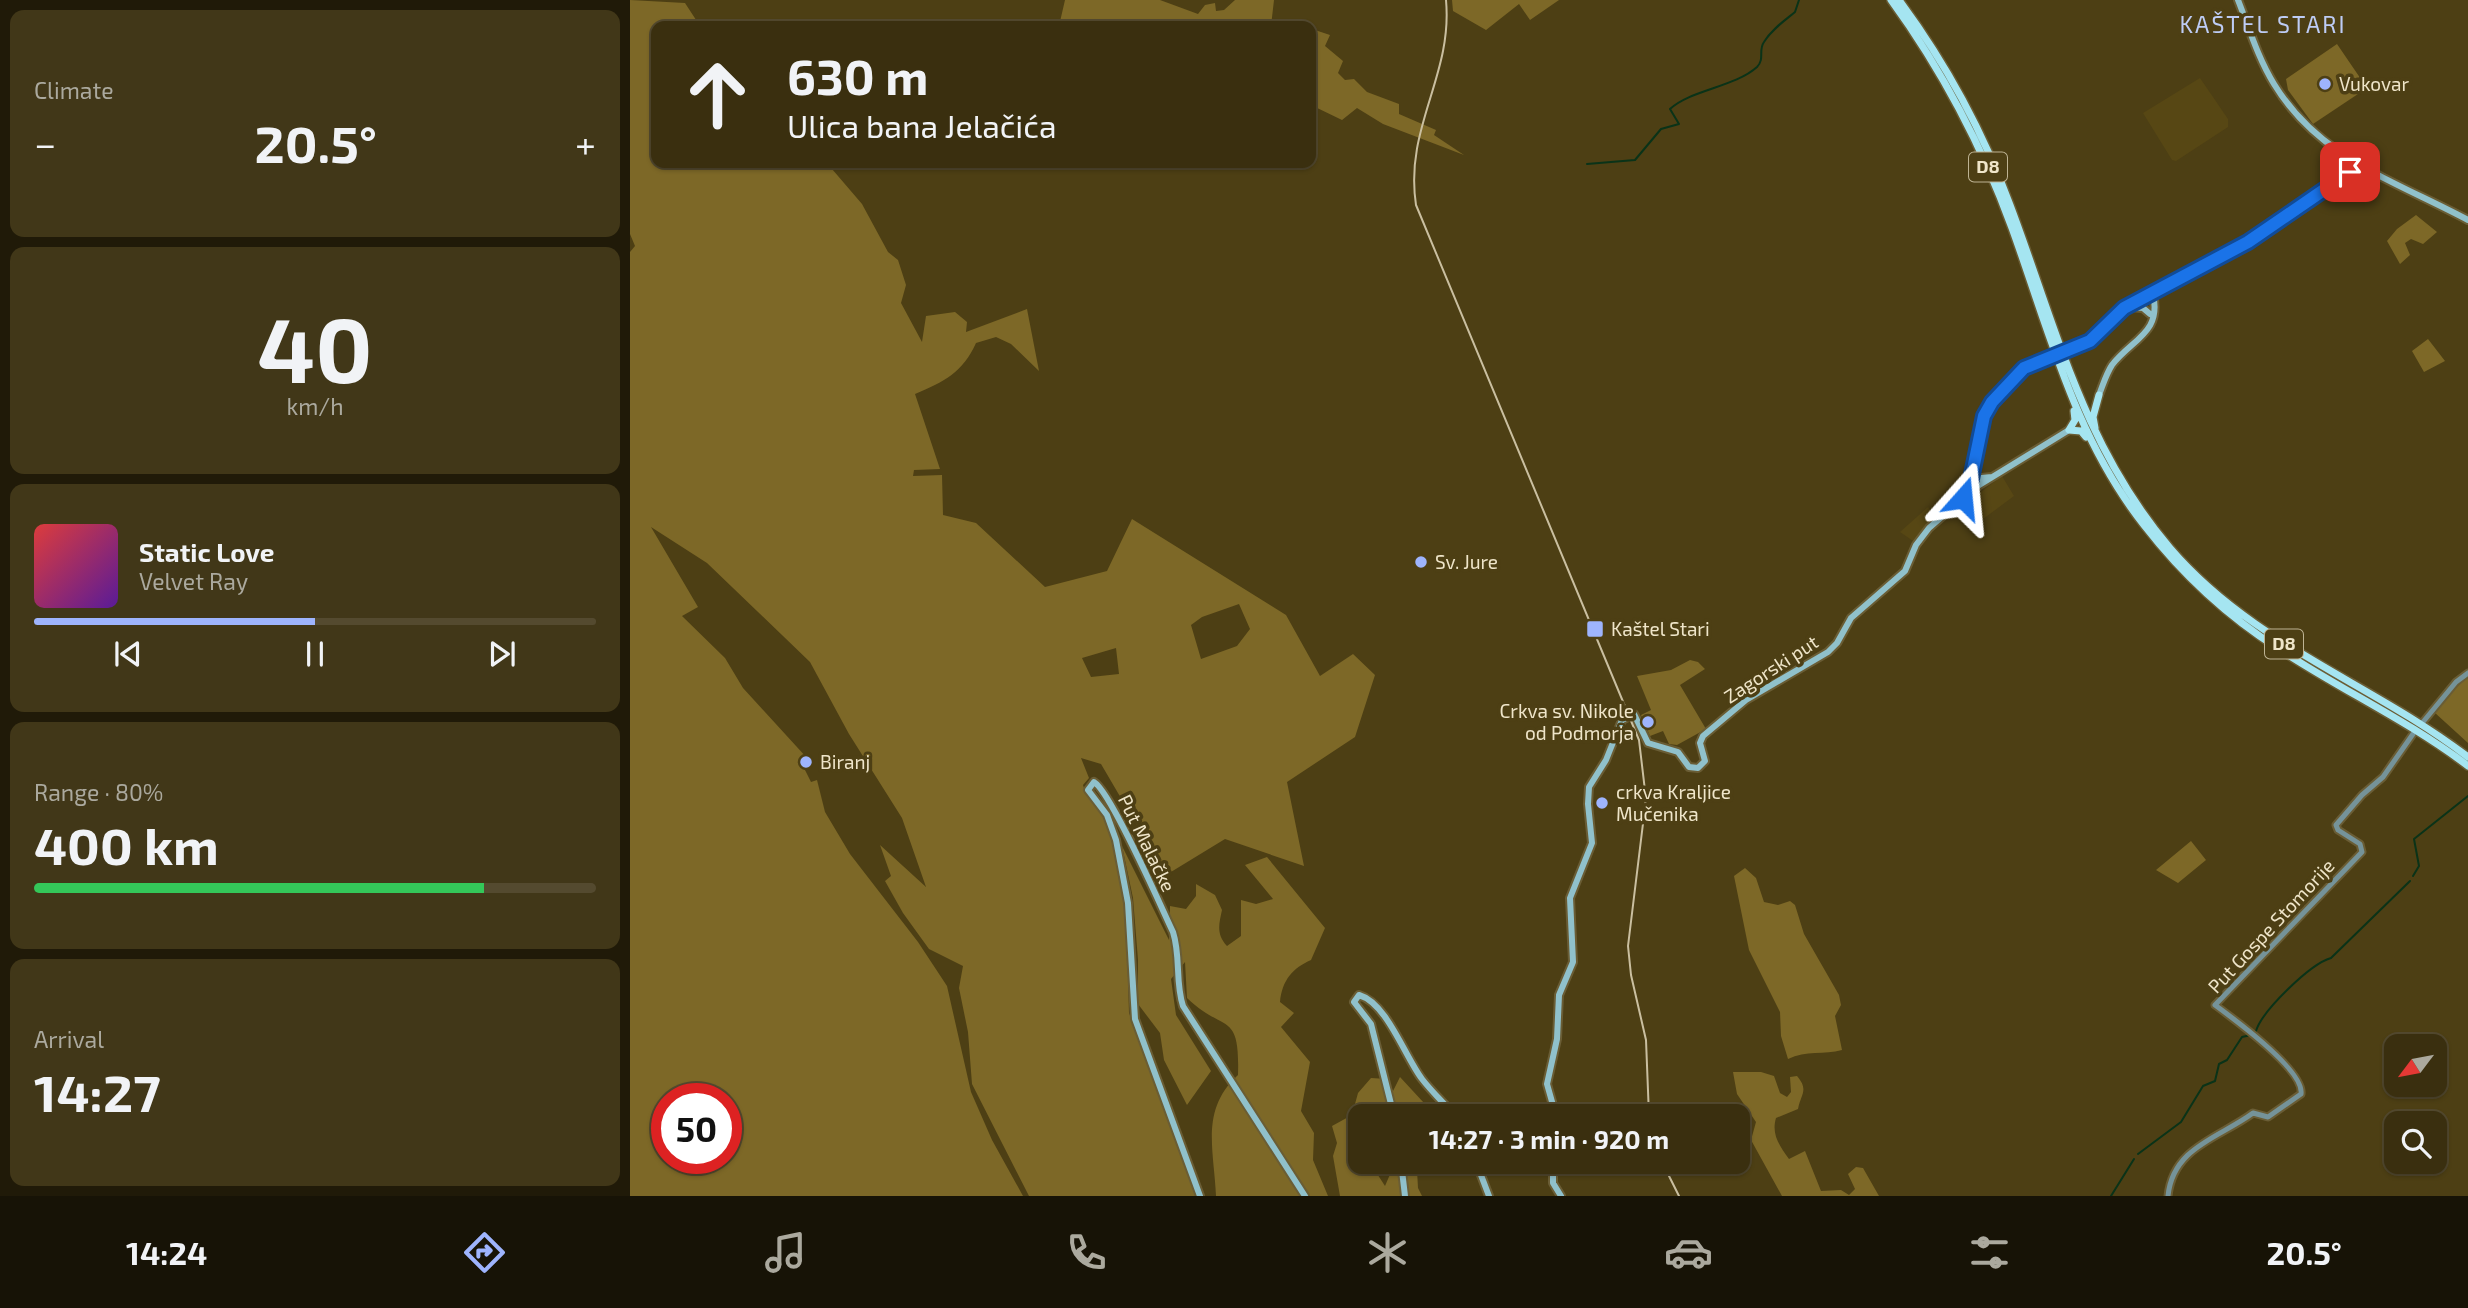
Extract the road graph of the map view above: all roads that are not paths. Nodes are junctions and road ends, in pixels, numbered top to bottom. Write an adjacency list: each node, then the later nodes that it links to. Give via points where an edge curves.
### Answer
1 (1891, 0): 11 (main road, D8, via 1943,79 1986,163)
2 (1899, 0): 9 (main road, D8, via 1950,79 1996,171)
3 (2238, 0): 4 (main road, via 2281,96 2317,138)
4 (2358, 166): 5 (main road); 6 (main road, via 2211,263)
5 (2468, 220)
6 (2149, 295): 7 (main road); 8 (main road)
7 (2124, 308): 8 (main road, via 2143,308); 14 (main road, bridge, via 2090,341 2043,359 2015,376 1992,402 1980,424)
8 (2151, 318): 10 (main road, via 2148,331 2113,364)
9 (2072, 381): 10 (main road, via 2085,400); 13 (main road, D8)
10 (2099, 395): 13 (main road, via 2093,420)
11 (2074, 404): 12 (main road, via 2075,420); 13 (main road, D8)
12 (2069, 430): 13 (main road, via 2081,431); 14 (main road, via 1997,476)
13 (2097, 445): 16 (main road, D8, via 2157,531 2215,592 2284,645); 17 (main road, D8, via 2143,524 2208,596 2278,649)
14 (1972, 484): 26 (main road, Zagorski put, via 1963,498 1922,534 1905,571 1851,618 1838,643 1746,701 1703,736 1702,766 1689,767 1678,752 1648,743 1634,714 1622,720 1588,794 1592,843 1570,898 1573,962 1559,995 1558,1039 1547,1084)
15 (2468, 673): 18 (street)
16 (2380, 702): 18 (main road); 20 (main road, D8)
17 (2399, 719): 19 (main road); 21 (main road, D8)
18 (2424, 722): 20 (main road)
19 (2413, 734): 21 (main road); 35 (street, Put Gospe Stomorije, via 2383,777 2336,825 2360,844 2362,852 2215,1005 2277,1055 2300,1085 2301,1094 2267,1116 2253,1113 2205,1139 2175,1167)
20 (2441, 738): 22 (main road, D8)
21 (2431, 740): 23 (main road, D8)
22 (2468, 757)
23 (2468, 766)
24 (1391, 1104): 25 (main road, via 1371,1024 1354,1002 1359,995 1385,1019 1419,1076)
25 (1444, 1104)
26 (1553, 1104)
27 (1402, 1174): 32 (main road)
28 (1481, 1174): 33 (main road)
29 (1553, 1174): 34 (main road)
30 (1200, 1196): 31 (main road, Put Malačke, via 1135,1019 1128,903 1111,824 1088,790 1091,783 1100,786 1122,824 1173,933 1180,997 1187,1014)
31 (1305, 1196)
32 (1405, 1196)
33 (1489, 1196)
34 (1561, 1196)
35 (2168, 1196)

